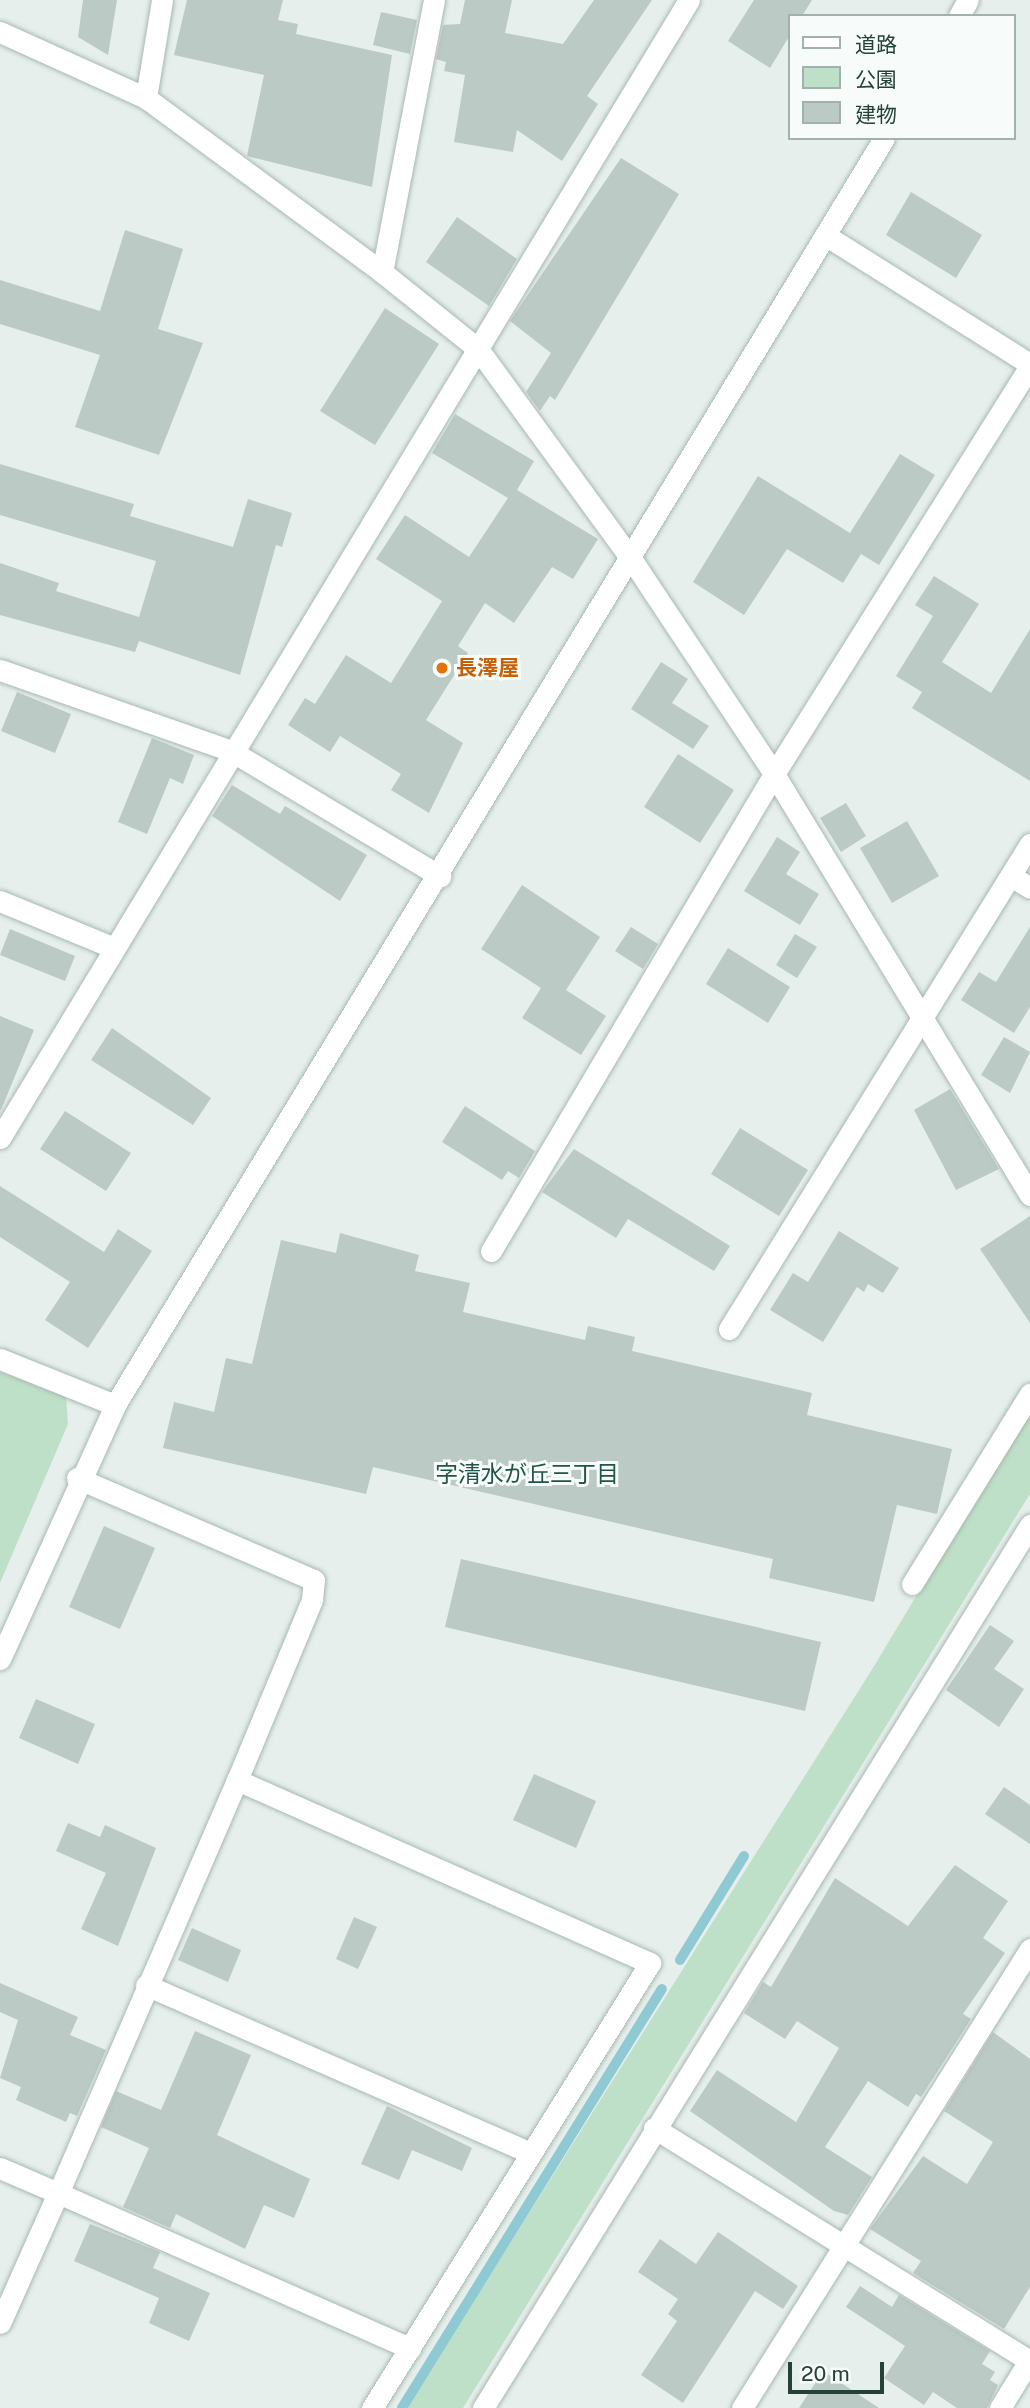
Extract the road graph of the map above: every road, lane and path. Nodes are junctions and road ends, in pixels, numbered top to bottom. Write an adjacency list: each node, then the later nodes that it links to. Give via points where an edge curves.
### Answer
1 (162, 0): 5 (street)
2 (434, 0): 8 (street)
3 (690, 0): 9 (street)
4 (0, 32): 5 (street)
5 (146, 98): 8 (street)
6 (883, 140): 7 (street)
7 (825, 235): 10 (street); 11 (street)
8 (382, 272): 9 (street)
9 (478, 349): 11 (street); 13 (street)
10 (1030, 365): 14 (street)
11 (632, 560): 14 (street); 16 (street)
12 (0, 670): 13 (street)
13 (230, 751): 16 (street); 20 (street)
14 (774, 774): 21 (street); 24 (street)
15 (1030, 844): 17 (street)
16 (440, 876): 28 (street)
17 (1011, 876): 18 (street); 21 (street)
18 (1030, 888)
19 (0, 901): 20 (street)
20 (112, 947): 22 (street)
21 (924, 1019): 23 (street); 25 (street)
22 (3, 1128)
23 (1030, 1195)
24 (491, 1251)
25 (729, 1329)
26 (0, 1359): 28 (street)
27 (1030, 1394): 31 (street)
28 (114, 1405): 29 (street)
29 (77, 1478): 32 (street); 33 (street, via 314,1580 312,1600)
30 (1027, 1542): 36 (street)
31 (912, 1584)
32 (0, 1659)
33 (237, 1780): 35 (street); 37 (street, via 650,1963)
34 (1030, 1949): 40 (street)
35 (146, 1985): 37 (street); 39 (street)
36 (654, 2128): 40 (street); 45 (street)
37 (530, 2153): 42 (street)
38 (0, 2168): 39 (street)
39 (58, 2193): 41 (street); 42 (street)
40 (842, 2246): 43 (street); 46 (street)
41 (0, 2323)
42 (410, 2348): 44 (street)
43 (1030, 2360): 47 (street)
44 (372, 2408)
45 (482, 2408)
46 (742, 2408)
47 (1000, 2408)

